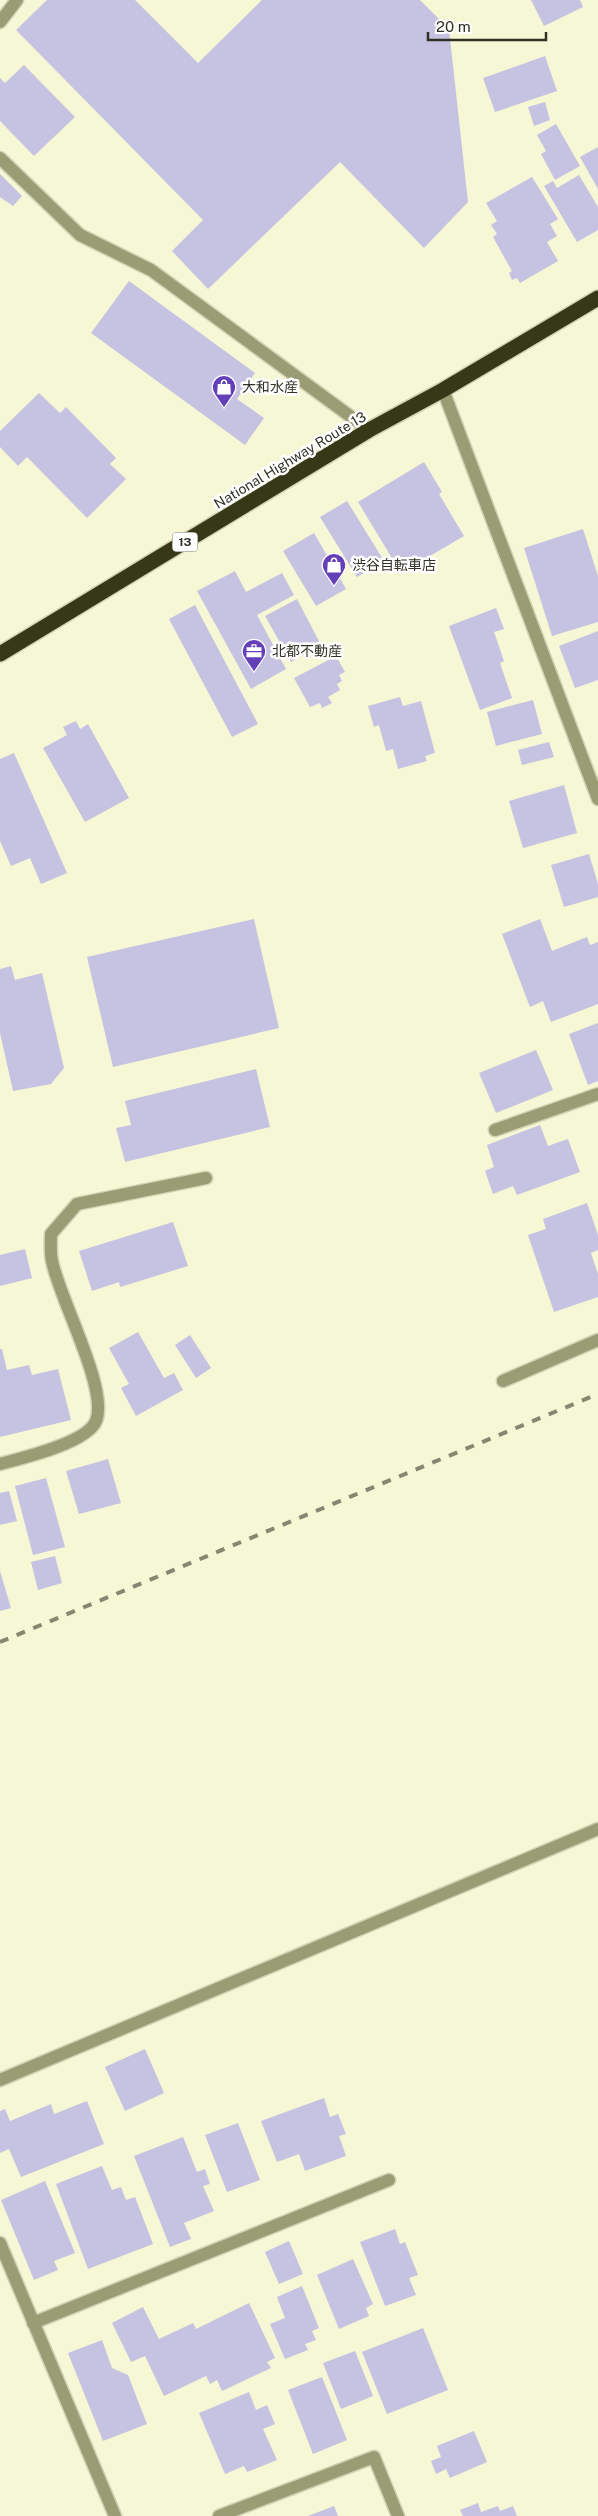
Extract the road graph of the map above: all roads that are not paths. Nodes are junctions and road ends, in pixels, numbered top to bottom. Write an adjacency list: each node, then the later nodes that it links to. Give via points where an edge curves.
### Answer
1 (17, 0): 2 (street)
2 (0, 22)
3 (0, 158): 6 (street, via 80,234 151,270)
4 (598, 298): 5 (highway, National Highway Route 13 / 13)
5 (443, 390): 6 (highway, National Highway Route 13 / 13); 8 (street)
6 (369, 430): 7 (highway, National Highway Route 13 / 13)
7 (0, 654)
8 (598, 799)
9 (598, 1094): 10 (street)
10 (495, 1130)
11 (206, 1178): 14 (street, via 77,1204 51,1234 52,1261 99,1397 96,1422 60,1446)
12 (598, 1340): 13 (street)
13 (503, 1381)
14 (0, 1464)
15 (598, 1829): 16 (street)
16 (0, 2080)
17 (389, 2180): 19 (street)
18 (0, 2242): 19 (street)
19 (33, 2323): 20 (street)
20 (115, 2516)
21 (219, 2516): 22 (street, via 374,2457)
22 (398, 2516)

